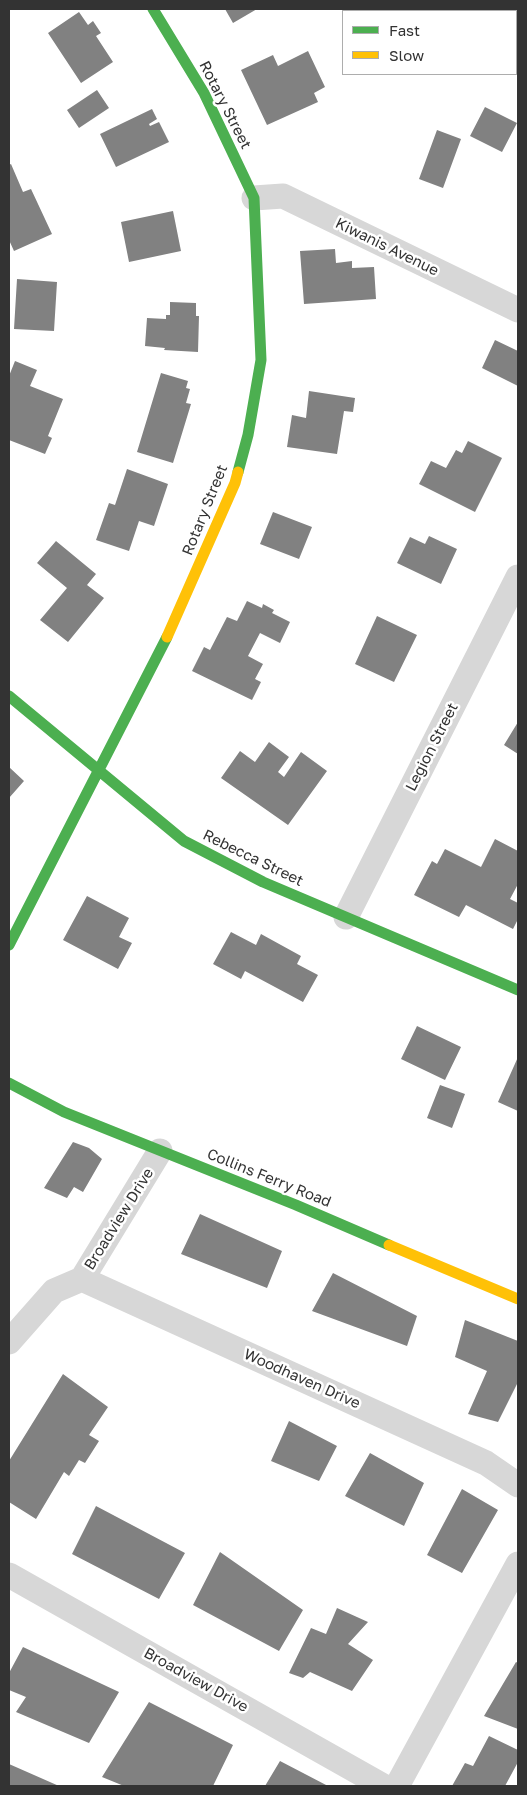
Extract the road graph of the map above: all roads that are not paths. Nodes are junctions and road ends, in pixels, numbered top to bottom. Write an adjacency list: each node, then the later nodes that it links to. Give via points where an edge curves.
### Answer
1 (153, 9): 2 (street, Rotary Street, via 204,92)
2 (254, 198): 3 (street, Kiwanis Avenue, via 283,196); 6 (street, Rotary Street, via 260,360 248,435 235,483 164,646)
3 (518, 310)
4 (518, 577): 7 (street, Legion Street)
5 (9, 696): 6 (street, Rebecca Street)
6 (99, 772): 7 (street, Rebecca Street, via 184,841 263,882); 8 (street, Rotary Street)
7 (346, 917): 9 (street, Rebecca Street)
8 (9, 945)
9 (518, 990)
10 (9, 1083): 11 (street, Collins Ferry Road, via 64,1112)
11 (160, 1151): 12 (street, Broadview Drive); 13 (street, Collins Ferry Road)
12 (82, 1279): 14 (street, Broadview Drive, via 54,1291); 15 (street, Woodhaven Drive, via 486,1463)
13 (518, 1299)
14 (9, 1342)
15 (518, 1485)
16 (518, 1564): 19 (street)
17 (9, 1575): 18 (street, Broadview Drive)
18 (383, 1786)
19 (397, 1786)

